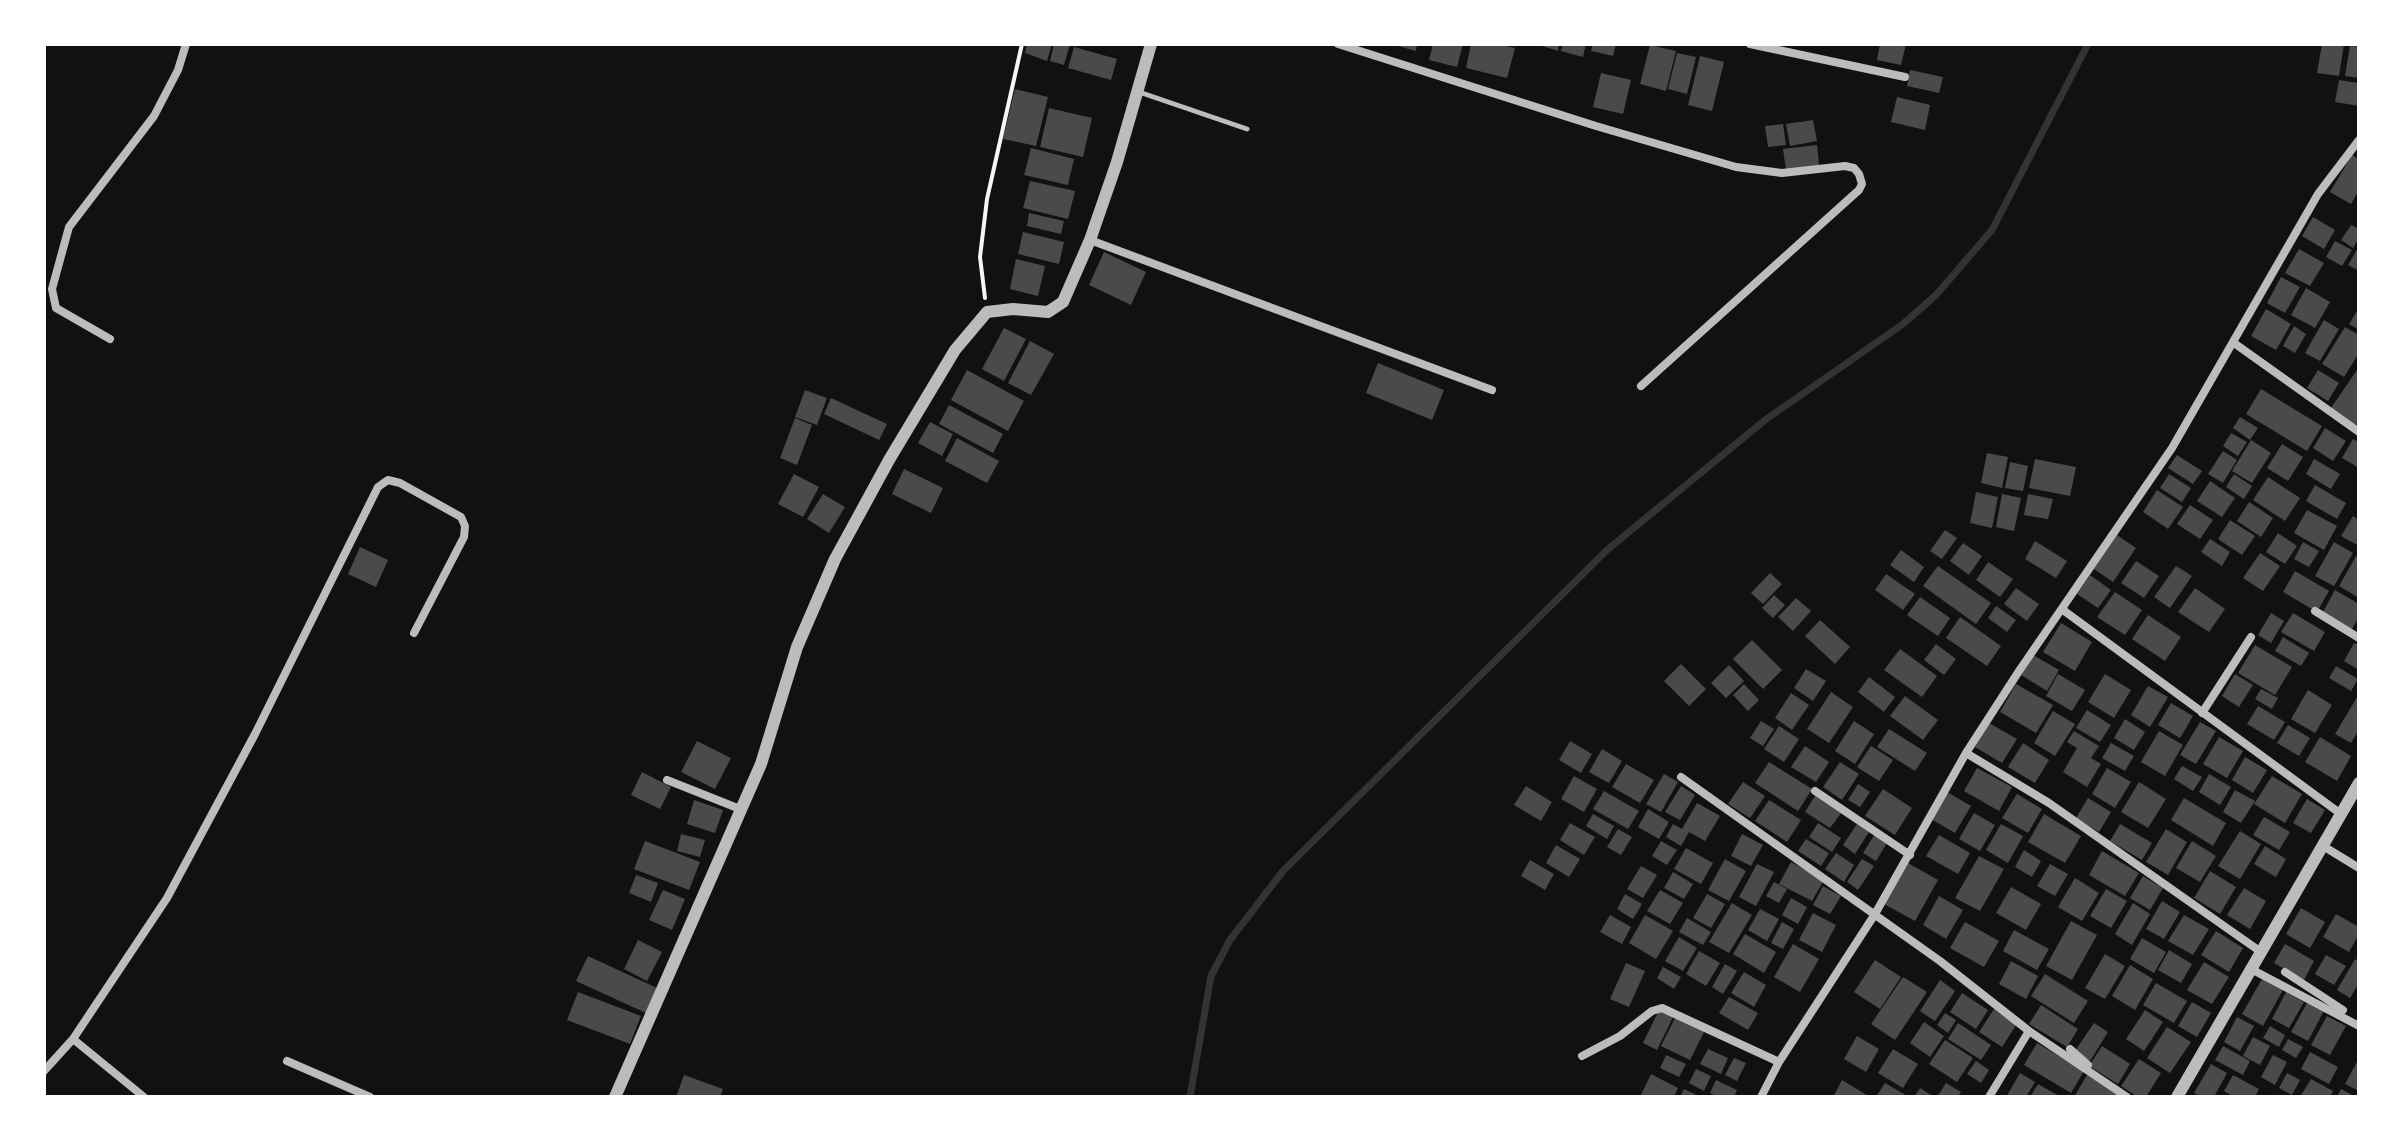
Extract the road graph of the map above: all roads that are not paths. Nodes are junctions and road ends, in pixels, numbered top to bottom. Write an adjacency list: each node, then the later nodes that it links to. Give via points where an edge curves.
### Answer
1 (186, 44): 10 (street, via 154,116 69,227 52,289 56,308)
2 (1151, 44): 6 (street)
3 (1338, 44): 12 (street, via 1736,167 1782,173 1854,168 1862,184 1859,190)
4 (1750, 44): 5 (street)
5 (1905, 77)
6 (1139, 92): 7 (lane); 9 (street)
7 (1247, 129)
8 (2359, 140): 11 (street, via 2318,194)
9 (1090, 240): 13 (street); 26 (street, via 1055,309 987,312 955,350 835,559 797,647 766,749)
10 (110, 339)
11 (2234, 343): 14 (street); 15 (street, via 2172,448)
12 (1641, 386)
13 (1492, 390)
14 (2359, 432)
15 (2063, 610): 20 (street); 21 (street)
16 (2315, 611): 19 (street)
17 (414, 633): 38 (street, via 465,526 461,517 388,480 378,487 167,898)
18 (2251, 637): 20 (street)
19 (2359, 638)
20 (2202, 713): 27 (street)
21 (1966, 753): 29 (street); 32 (street, via 2049,803)
22 (1681, 777): 31 (street)
23 (667, 780): 26 (street)
24 (2359, 783): 27 (street)
25 (1815, 791): 29 (street)
26 (740, 809): 46 (street)
27 (2341, 814): 28 (street)
28 (2323, 846): 30 (street); 32 (street)
29 (1910, 855): 31 (street)
30 (2359, 868)
31 (1875, 914): 37 (street); 42 (street)
32 (2261, 952): 33 (street)
33 (2251, 969): 36 (street); 50 (street)
34 (2285, 972): 35 (street)
35 (2343, 1010)
36 (2359, 1026)
37 (2029, 1031): 48 (street); 49 (street)
38 (73, 1039): 43 (street); 44 (street)
39 (2070, 1049): 49 (street)
40 (1582, 1056): 42 (street, via 1662,1008)
41 (287, 1061): 45 (street)
42 (1779, 1062): 47 (street)
43 (44, 1071)
44 (144, 1097)
45 (370, 1097)
46 (615, 1097)
47 (1761, 1097)
48 (1989, 1097)
49 (2126, 1097)
50 (2177, 1097)

